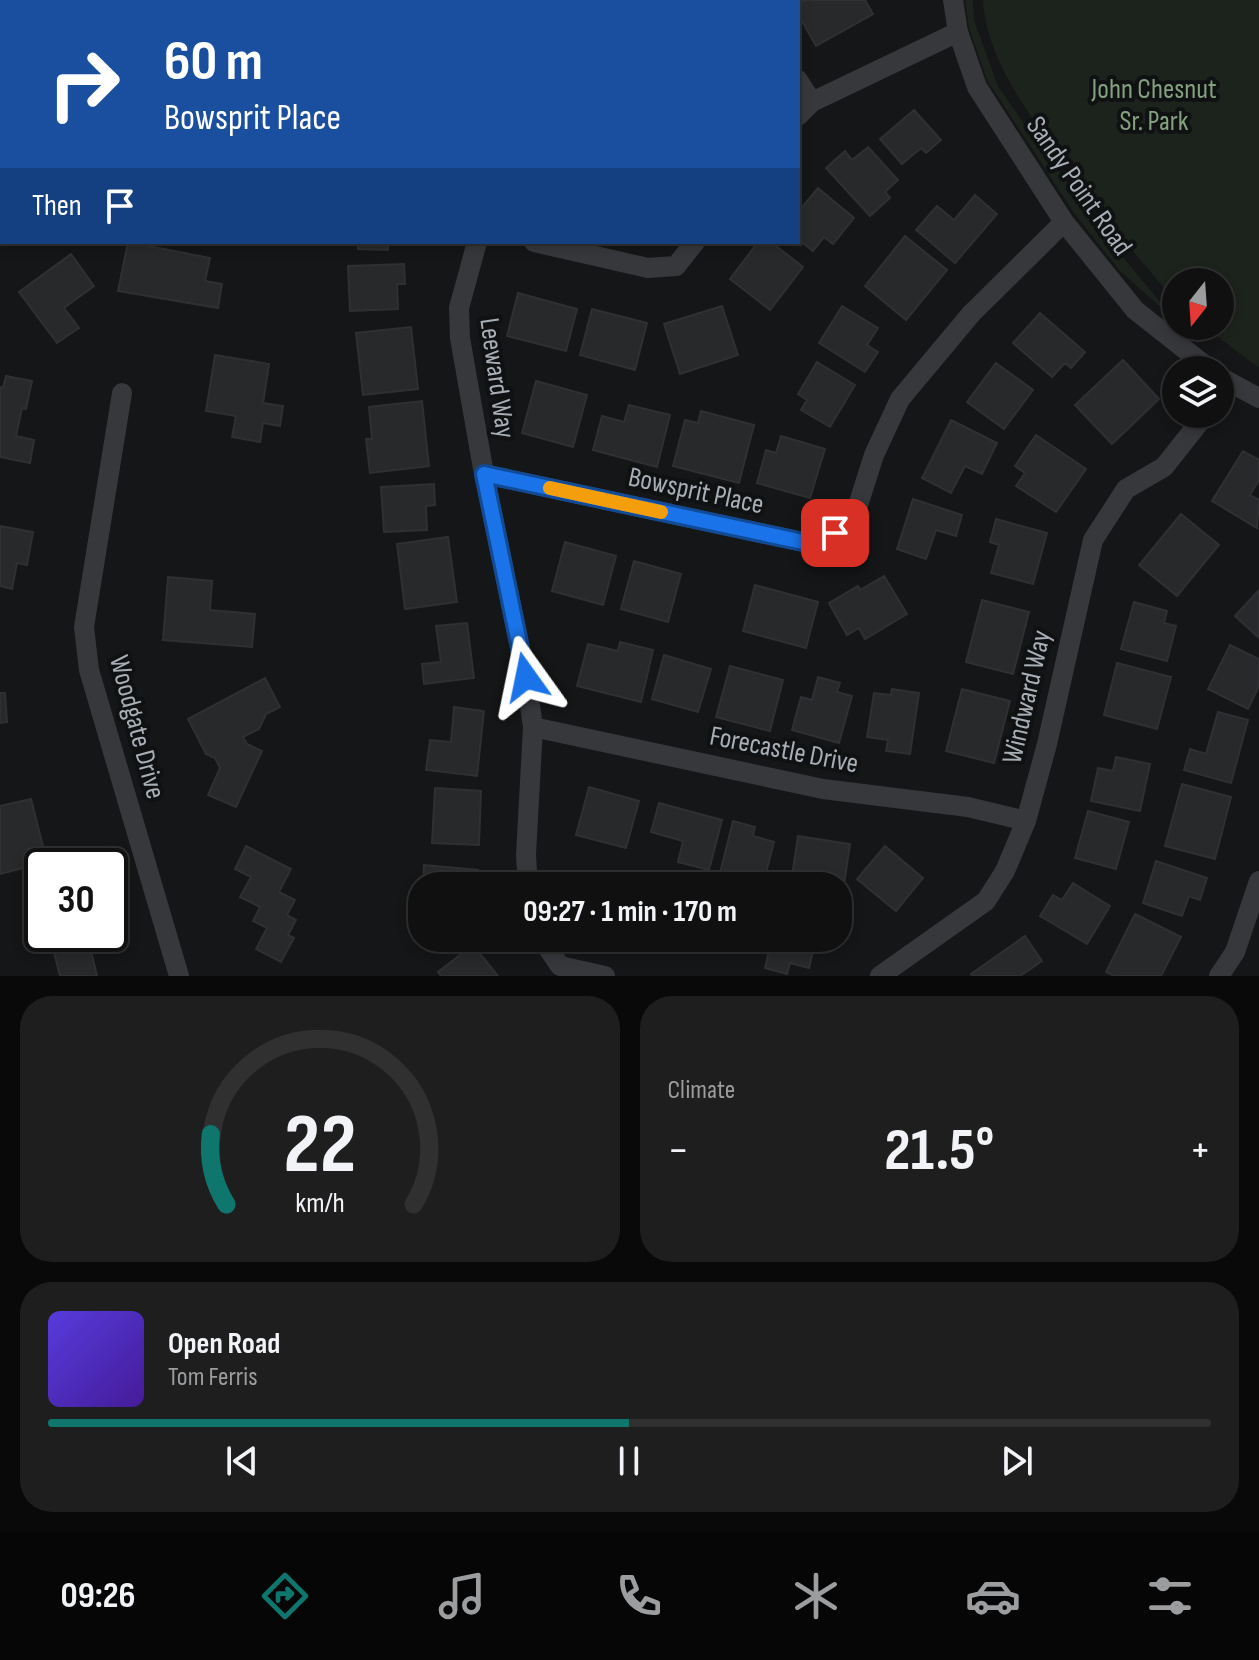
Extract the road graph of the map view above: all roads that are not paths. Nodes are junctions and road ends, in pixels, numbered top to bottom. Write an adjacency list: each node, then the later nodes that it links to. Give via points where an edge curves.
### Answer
1 (953, 0): 2 (street, Sandy Point Road)
2 (958, 32): 4 (street); 5 (street, Sandy Point Road, via 977,87)
3 (800, 88): 4 (street)
4 (805, 109)
5 (1064, 222): 9 (street, Sandy Point Road, via 1135,310); 14 (street, Bowsprit Place, via 971,314 900,399 874,455 853,521 817,545)
6 (476, 244): 14 (street, Leeward Way, via 459,323)
7 (543, 244): 8 (street, via 648,268 676,266)
8 (693, 244)
9 (1192, 356)
10 (1234, 386): 12 (street, Sandy Point Road)
11 (122, 393): 20 (street, Woodgate Drive, via 84,627 89,670)
12 (1259, 398)
13 (1195, 428): 16 (street, Windward Way, via 1164,467 1126,489 1093,540)
14 (484, 474): 15 (street, Leeward Way)
15 (533, 727): 16 (street, Forecastle Drive, via 823,789 968,807); 17 (street, Leeward Way)
16 (1026, 821): 22 (street, Windward Way, via 986,901)
17 (527, 872)
18 (1259, 881): 23 (street, via 1235,952)
19 (550, 952): 21 (street, via 560,966)
20 (179, 976)
21 (605, 976)
22 (880, 976)
23 (1219, 976)

